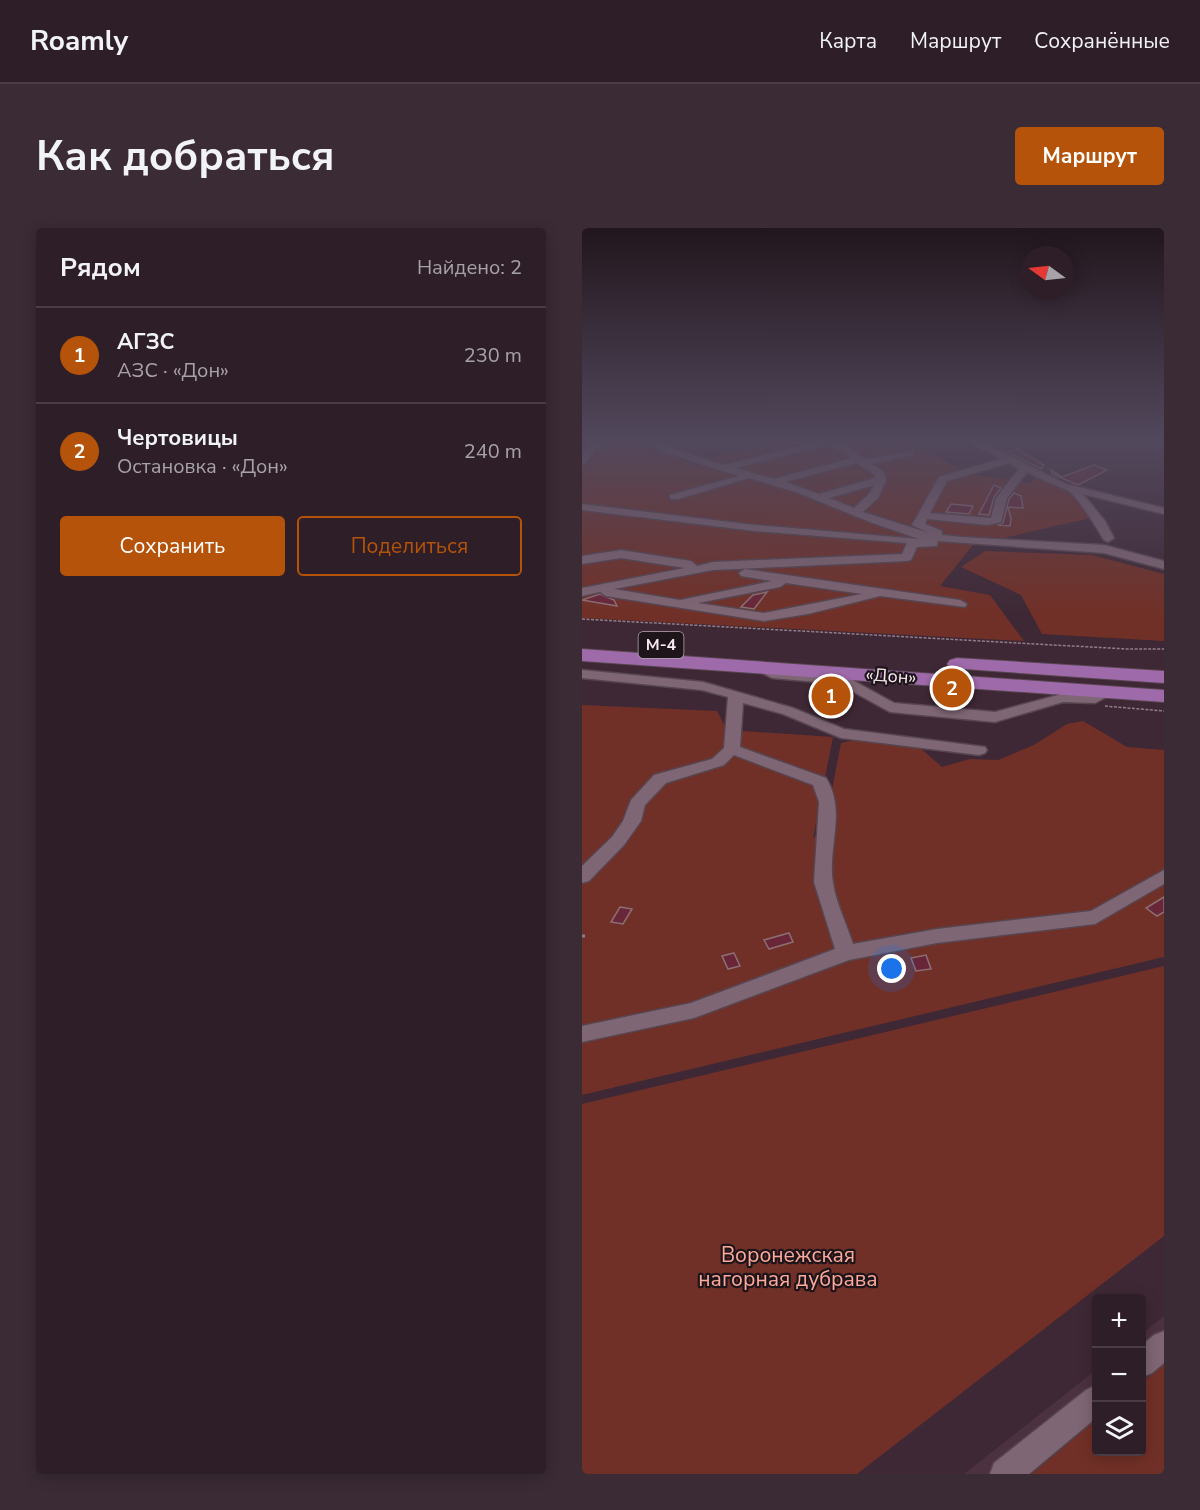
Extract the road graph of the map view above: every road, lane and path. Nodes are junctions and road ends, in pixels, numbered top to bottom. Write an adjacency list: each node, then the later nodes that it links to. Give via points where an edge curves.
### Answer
1 (819, 498): 9 (street)
2 (871, 498): 9 (street)
3 (932, 498): 10 (street)
4 (1002, 498): 10 (street, via 997,520 988,522)
5 (1081, 498): 11 (street)
6 (1111, 498): 8 (street)
7 (582, 507): 12 (street, via 754,528)
8 (1164, 511)
9 (856, 512): 13 (street, via 922,536)
10 (922, 514): 13 (street, via 918,525 925,529)
11 (1108, 537)
12 (920, 542): 14 (street, via 976,546); 17 (street, via 912,545 907,557)
13 (975, 542): 14 (street)
14 (1024, 543): 16 (street, via 1104,549)
15 (582, 560): 17 (street, via 621,554)
16 (1164, 565)
17 (705, 567): 18 (street); 19 (street)
18 (796, 580): 20 (street); 21 (street)
19 (588, 591): 21 (street)
20 (881, 593): 21 (street, via 764,617); 22 (street)
21 (679, 603)
22 (960, 604)
23 (582, 619): 25 (path)
24 (582, 640): 29 (highway, «Дон» / М-4)
25 (1164, 648)
26 (582, 655): 27 (highway, «Дон» / М-4)
27 (759, 668): 32 (highway, «Дон» / М-4); 32 (street, via 772,674 842,680 890,707 995,717 1062,698)
28 (582, 674): 31 (street, via 703,686)
29 (1164, 677)
30 (1164, 696): 32 (highway, «Дон» / М-4)
31 (736, 698): 34 (street); 35 (street, via 788,711 841,733)
32 (1103, 699): 33 (path)
33 (1164, 711)
34 (732, 749): 37 (street, via 718,762 660,779 637,804 632,821 618,841); 38 (street, via 820,782 828,802 823,882)
35 (979, 750)
36 (1164, 876): 38 (street, via 1095,917 937,936)
37 (582, 877)
38 (846, 953): 39 (street, via 693,1010)
39 (582, 1034)
40 (1164, 1345): 41 (street)
41 (1146, 1360)
42 (1094, 1402): 43 (street)
43 (1005, 1474)

